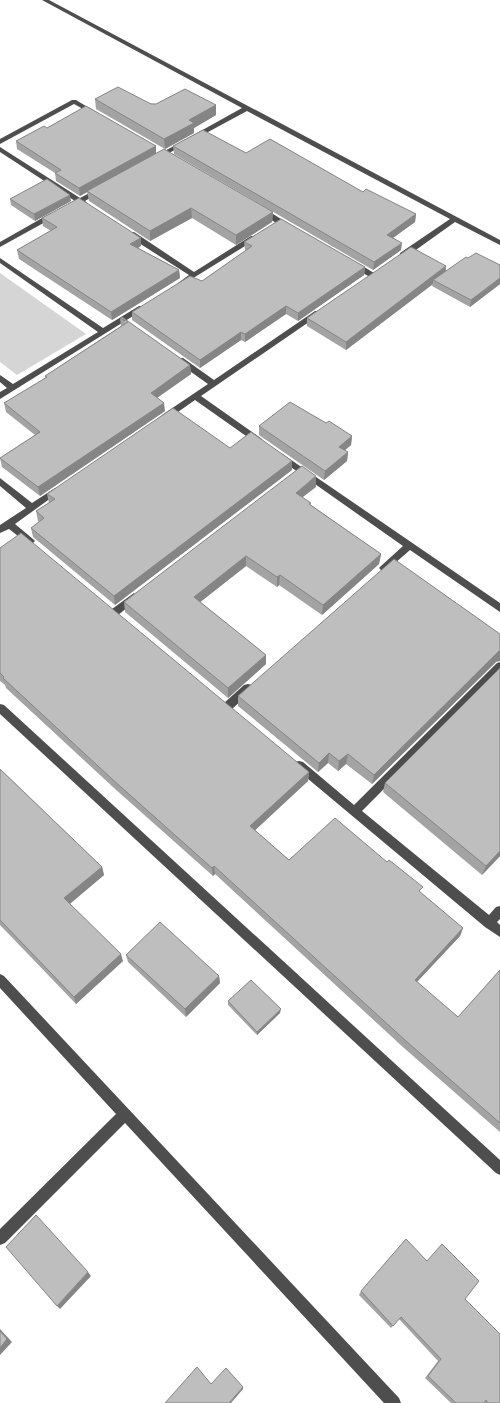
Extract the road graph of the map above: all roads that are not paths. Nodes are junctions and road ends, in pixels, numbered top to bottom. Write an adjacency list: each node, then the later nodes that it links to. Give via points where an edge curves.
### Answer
1 (45, 0): 2 (street)
2 (247, 108): 7 (street); 14 (street)
3 (107, 120): 4 (street, via 74,101)
4 (0, 142)
5 (156, 148): 7 (street)
6 (0, 149): 11 (street)
7 (165, 153): 8 (street); 9 (street)
8 (173, 158)
9 (148, 163)
10 (105, 186): 11 (street)
11 (80, 201): 12 (street); 21 (street)
12 (88, 206)
13 (256, 207): 15 (street)
14 (456, 219): 20 (street); 22 (street)
15 (281, 222): 17 (street); 19 (street)
16 (120, 227): 26 (street)
17 (273, 227)
18 (265, 232): 26 (street)
19 (298, 232)
20 (500, 243)
21 (0, 245)
22 (398, 259)
23 (0, 260): 34 (street)
24 (348, 261): 27 (street)
25 (381, 270): 27 (street)
26 (194, 275): 29 (street)
27 (373, 276): 28 (street)
28 (365, 281)
29 (170, 290)
30 (147, 305): 32 (street)
31 (325, 308): 37 (street)
32 (123, 319): 33 (street); 34 (street)
33 (131, 325)
34 (103, 332): 38 (street)
35 (176, 357): 37 (street)
36 (0, 378): 38 (street)
37 (214, 384): 40 (street)
38 (13, 388): 39 (street)
39 (0, 396)
40 (196, 396): 41 (street); 42 (street)
41 (155, 424)
42 (269, 448)
43 (277, 453): 49 (street, via 297,473)
44 (0, 481): 46 (street)
45 (65, 486): 46 (street)
46 (32, 508): 47 (street)
47 (9, 524): 48 (street); 50 (street)
48 (0, 530)
49 (410, 545): 51 (street); 53 (street)
50 (39, 549)
51 (373, 577)
52 (146, 588): 54 (street)
53 (500, 608)
54 (115, 612)
55 (500, 666): 60 (street)
56 (257, 680): 57 (street)
57 (228, 706)
58 (0, 708): 66 (street)
59 (288, 755): 60 (street)
60 (355, 811): 62 (street)
61 (500, 911): 62 (street)
62 (489, 923): 63 (street)
63 (500, 932)
64 (0, 980): 65 (street)
65 (125, 1114): 67 (street); 68 (street)
66 (500, 1169)
67 (0, 1238)
68 (394, 1403)

